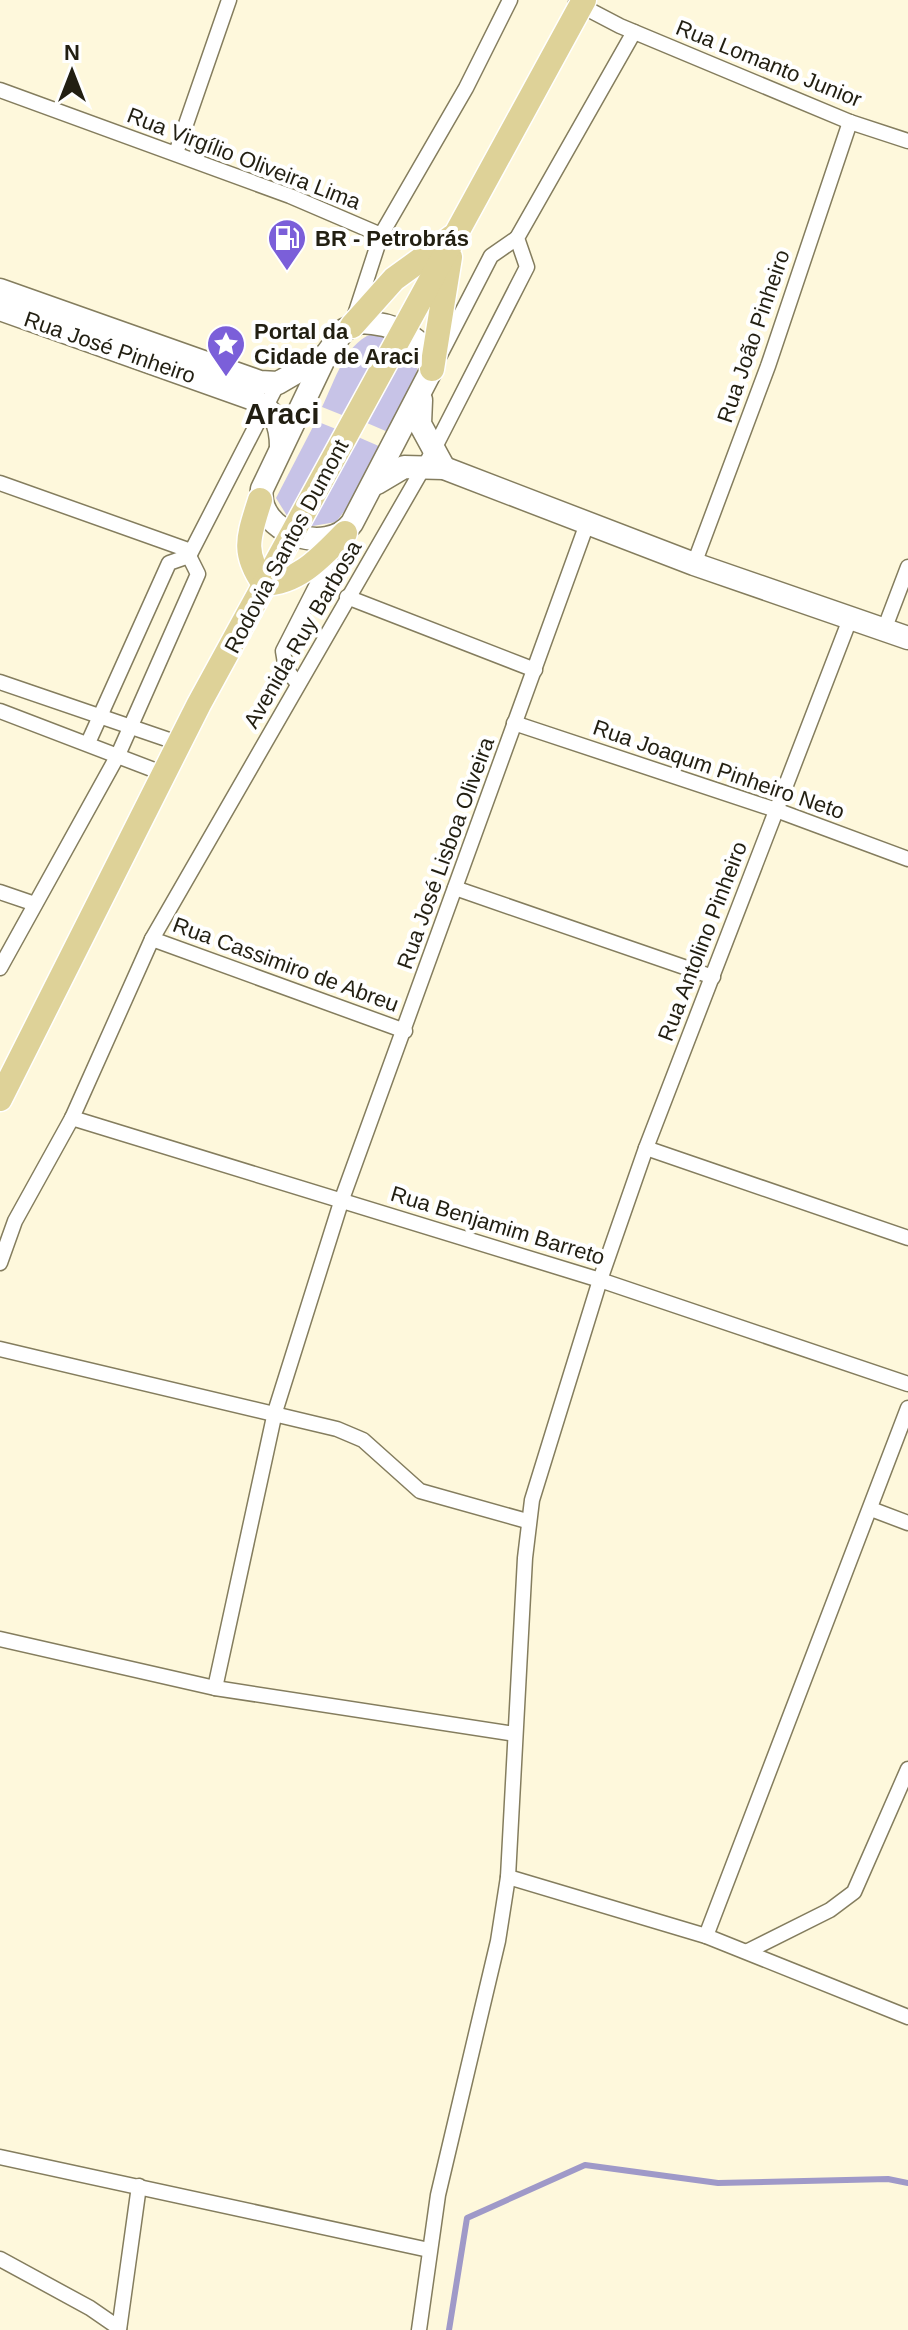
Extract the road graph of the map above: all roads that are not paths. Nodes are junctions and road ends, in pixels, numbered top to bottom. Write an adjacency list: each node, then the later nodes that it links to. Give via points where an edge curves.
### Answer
1 (229, 0): 8 (street)
2 (510, 0): 9 (street)
3 (579, 2): 4 (street, Rua Lomanto Junior); 10 (highway, Rodovia Santos Dumont)
4 (634, 32): 6 (street, Rua Lomanto Junior); 11 (street)
5 (0, 90): 8 (street, Rua Virgílio Oliveira Lima)
6 (850, 122): 7 (street, Rua Lomanto Junior); 29 (street, Rua João Pinheiro)
7 (908, 141)
8 (176, 153): 9 (street, Rua Virgílio Oliveira Lima)
9 (381, 235): 14 (street)
10 (454, 235): 14 (highway, via 394,279); 15 (highway, Rodovia Santos Dumont); 17 (highway)
11 (517, 238): 17 (street, via 491,256); 21 (street, Avenida Ruy Barbosa, via 527,267)
12 (0, 290): 18 (main road, Rua José Pinheiro, via 229,373)
13 (0, 309): 19 (main road, Rua José Pinheiro, via 216,384)
14 (352, 326): 15 (main road, via 379,323); 16 (main road)
15 (403, 332): 17 (main road, via 423,346); 26 (highway, Rodovia Santos Dumont)
16 (326, 355): 18 (main road); 20 (main road)
17 (427, 381): 21 (main road, via 418,416); 23 (main road)
18 (278, 383): 19 (street)
19 (264, 406): 20 (main road, via 275,415); 28 (street)
20 (281, 447): 24 (main road)
21 (434, 461): 23 (main road, via 397,468); 25 (main road); 32 (street, Avenida Ruy Barbosa)
22 (0, 483): 28 (street)
23 (373, 486): 27 (main road)
24 (260, 500): 26 (main road, via 273,521); 31 (highway, via 248,551 250,565)
25 (588, 521): 29 (main road); 36 (street, Rua José Lisboa Oliveira)
26 (292, 532): 27 (main road, via 320,541); 31 (highway, Rodovia Santos Dumont)
27 (345, 533): 31 (highway, via 305,570); 38 (street, via 283,651 286,669)
28 (190, 554): 40 (street, via 169,563); 42 (street, via 198,574)
29 (694, 564): 33 (main road)
30 (908, 567): 34 (street)
31 (264, 584): 44 (highway, Rodovia Santos Dumont)
32 (347, 597): 36 (street); 38 (street, Avenida Ruy Barbosa)
33 (850, 619): 34 (main road); 47 (street, Rua Antolino Pinheiro)
34 (884, 630): 35 (main road)
35 (908, 638)
36 (535, 670): 41 (street, Rua José Lisboa Oliveira)
37 (0, 682): 40 (street)
38 (298, 684): 52 (street, Avenida Ruy Barbosa)
39 (0, 711): 43 (street)
40 (100, 715): 42 (street); 43 (street)
41 (514, 723): 47 (street, Rua Joaqum Pinheiro Neto); 49 (street, Rua José Lisboa Oliveira)
42 (132, 726): 44 (street); 45 (street)
43 (88, 743): 45 (street)
44 (178, 743): 46 (highway, Rodovia Santos Dumont)
45 (118, 755): 46 (street); 51 (street)
46 (162, 773): 56 (highway, Rodovia Santos Dumont)
47 (776, 810): 48 (street, Rua Joaqum Pinheiro Neto); 54 (street, Rua Antolino Pinheiro)
48 (908, 859)
49 (455, 888): 54 (street); 55 (street, Rua José Lisboa Oliveira)
50 (0, 892): 51 (street)
51 (35, 904): 53 (street)
52 (152, 939): 55 (street, Rua Cassimiro de Abreu); 57 (street, Avenida Ruy Barbosa)
53 (0, 968)
54 (713, 977): 58 (street, Rua Antolino Pinheiro)
55 (405, 1031): 59 (street, Rua José Lisboa Oliveira)
56 (0, 1099)
57 (72, 1118): 59 (street, Rua Benjamim Barreto); 61 (street, Avenida Ruy Barbosa, via 15,1221)
58 (646, 1148): 60 (street); 62 (street, Rua Antolino Pinheiro)
59 (342, 1199): 62 (street, Rua Benjamim Barreto); 66 (street, Rua José Lisboa Oliveira)
60 (908, 1238)
61 (0, 1263)
62 (600, 1280): 64 (street, Rua Benjamim Barreto); 68 (street, Rua Antolino Pinheiro)
63 (0, 1349): 66 (street)
64 (908, 1384)
65 (908, 1408): 67 (street)
66 (275, 1412): 68 (street, via 351,1434 427,1494); 71 (street, Rua José Lisboa Oliveira)
67 (871, 1509): 69 (street); 75 (street)
68 (527, 1521): 72 (street, Rua Antolino Pinheiro)
69 (908, 1523)
70 (0, 1639): 71 (street)
71 (215, 1688): 72 (street)
72 (515, 1734): 74 (street, Rua Antolino Pinheiro)
73 (908, 1769): 76 (street, via 854,1892 830,1910)
74 (508, 1877): 75 (street); 80 (street, Rua Antolino Pinheiro)
75 (706, 1936): 76 (street)
76 (748, 1951): 77 (street)
77 (908, 2017)
78 (0, 2157): 79 (street)
79 (139, 2186): 80 (street); 82 (street)
80 (429, 2250): 83 (street, Rua Antolino Pinheiro)
81 (0, 2259): 82 (street)
82 (119, 2329)
83 (419, 2330)

